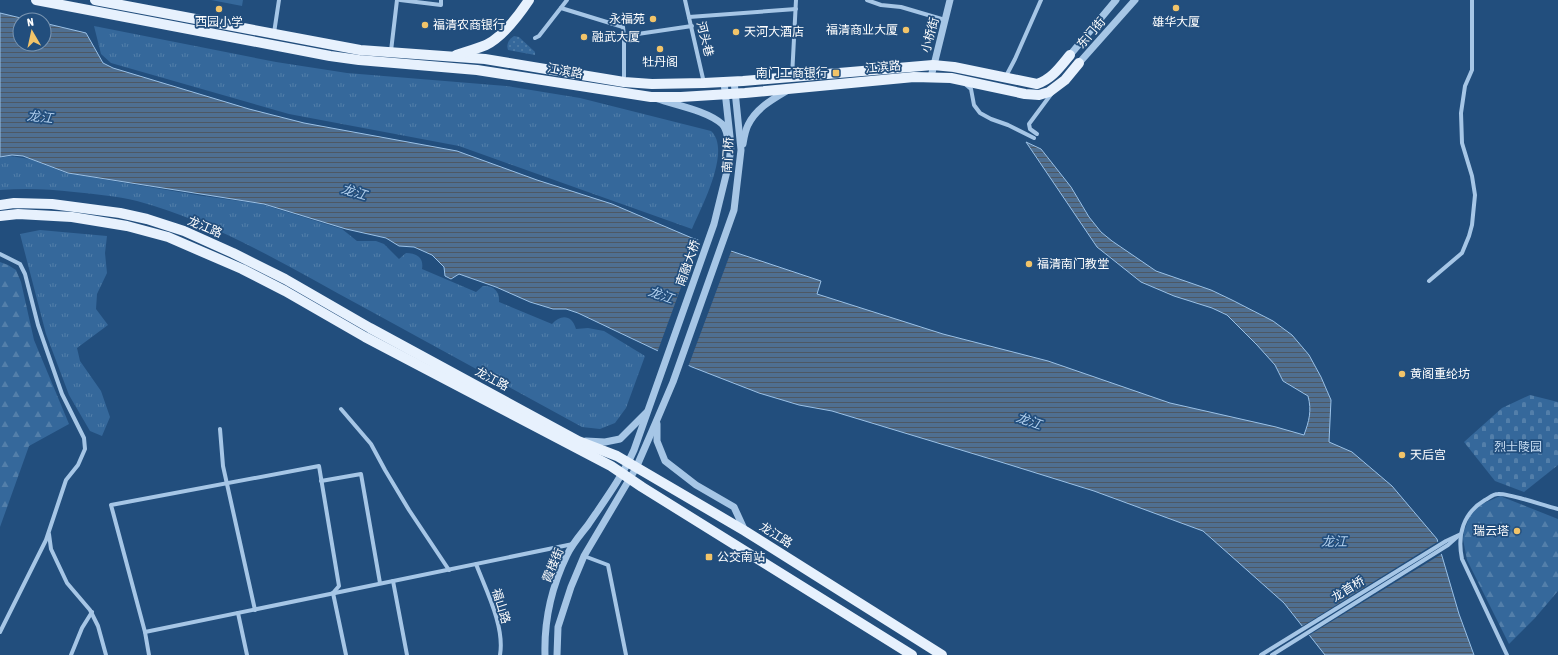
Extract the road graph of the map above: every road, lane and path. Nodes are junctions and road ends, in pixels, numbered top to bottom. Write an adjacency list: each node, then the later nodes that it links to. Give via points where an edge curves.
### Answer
1 (36, 0): 39 (main road, 江滨路, via 330,56 477,70)
2 (95, 0): 21 (main road, 江滨路)
3 (279, 0): 21 (street)
4 (398, 0): 5 (street, via 441,4); 24 (street)
5 (441, 0)
6 (529, 0): 26 (main road, via 498,37)
7 (567, 0): 16 (street)
8 (685, 0): 18 (street, 河头巷)
9 (796, 0): 17 (street)
10 (867, 0): 19 (street)
11 (950, 0): 19 (street, 小桥街)
12 (1041, 0): 31 (street)
13 (1116, 0): 25 (street, 东门街)
14 (1135, 0): 27 (street, 东门街)
15 (1472, 0): 46 (street, via 1472,70 1465,86 1461,113 1462,143 1475,195 1472,225 1462,254)
16 (561, 8): 22 (street, via 623,27); 23 (street)
17 (796, 9): 18 (street); 29 (street)
18 (689, 17): 20 (street, 河头巷)
19 (945, 20): 28 (street, 小桥街)
20 (692, 26): 22 (street); 35 (street, 河头巷)
21 (274, 34): 24 (main road, 江滨路, via 360,50)
22 (624, 36): 34 (street)
23 (535, 38)
24 (391, 52): 26 (main road, 江滨路)
25 (1070, 55): 31 (main road, 江滨路, via 1053,75 1037,84)
26 (453, 56): 34 (main road, 江滨路)
27 (1079, 63): 36 (main road, 江滨路)
28 (933, 65): 29 (main road, 江滨路); 30 (street, 小桥街); 31 (main road, 江滨路)
29 (792, 77): 33 (main road, 江滨路)
30 (931, 77): 32 (main road, 江滨路); 37 (main road, 江滨路)
31 (1005, 78)
32 (960, 80): 36 (main road, 江滨路, via 1039,95 1049,92); 36 (street, via 971,89 974,105 980,113 1035,136 1029,124)
33 (729, 81): 35 (main road, 江滨路); 38 (street, 南门桥); 38 (street, 南门桥)
34 (624, 82): 35 (main road, 江滨路)
35 (704, 83)
36 (1059, 84)
37 (793, 88): 38 (main road, 江滨路); 41 (street, via 773,98 756,114 747,127)
38 (731, 94): 39 (main road, 江滨路); 40 (street, 南门桥); 41 (street, 南门桥)
39 (651, 98): 40 (street, via 722,123 726,128)
40 (730, 146): 44 (street, 南门桥, via 729,163)
41 (741, 150): 49 (street, 南门桥, via 734,210 673,382)
42 (0, 206): 51 (main road, 龙江路, via 14,203 83,207 147,219 184,231 278,276)
43 (0, 216): 53 (main road, 龙江路, via 18,214 72,217 127,226 175,240 285,291 365,338)
44 (714, 224): 48 (street, 南融大桥)
45 (0, 254): 58 (street, via 20,264 25,274 38,325 62,394 84,438 85,449 78,465 66,480)
46 (1429, 281)
47 (341, 409): 64 (street, via 371,444)
48 (648, 412): 51 (street, via 620,439 605,442); 52 (street)
49 (656, 422): 52 (street); 57 (street, via 657,440 666,461 696,485 734,507)
50 (220, 429): 55 (street, via 223,466)
51 (578, 441): 52 (main road, 龙江路, via 617,456)
52 (632, 466): 53 (street); 57 (main road, 龙江路)
53 (626, 476): 61 (street, 霞楼街, via 613,488); 62 (street, 霞楼街); 83 (main road, 龙江路)
54 (321, 481): 55 (street, via 319,466); 66 (street, via 361,474); 67 (street, via 339,586)
55 (228, 484): 68 (street); 72 (street, via 111,505)
56 (1558, 509): 59 (street, via 1500,494 1494,495 1478,504 1469,513)
57 (745, 531): 84 (main road, 龙江路)
58 (48, 532): 69 (street, via 50,549 67,583); 71 (street)
59 (1461, 534): 60 (street); 87 (street, via 1462,559)
60 (1447, 543): 85 (street, 龙首桥); 86 (street, 龙首桥)
61 (575, 544): 63 (street); 80 (street, 霞楼街, via 568,554 552,596 546,622)
62 (584, 556): 81 (street, 霞楼街, via 558,627); 82 (street, via 608,565)
63 (476, 564): 64 (street); 79 (street, 福山路, via 492,604 498,628)
64 (449, 570): 65 (street)
65 (393, 581): 66 (street); 78 (street)
66 (380, 584): 67 (street)
67 (333, 593): 68 (street); 77 (street)
68 (255, 610): 70 (street)
69 (92, 612): 73 (street); 74 (street)
70 (238, 613): 72 (street); 76 (street)
71 (0, 632)
72 (145, 632): 75 (street)
73 (71, 655)
74 (106, 655)
75 (149, 655)
76 (247, 655)
77 (346, 655)
78 (407, 655)
79 (500, 655)
80 (545, 655)
81 (557, 655)
82 (626, 655)
83 (912, 655)
84 (942, 655)
85 (1261, 655)
86 (1272, 655)
87 (1507, 655)

